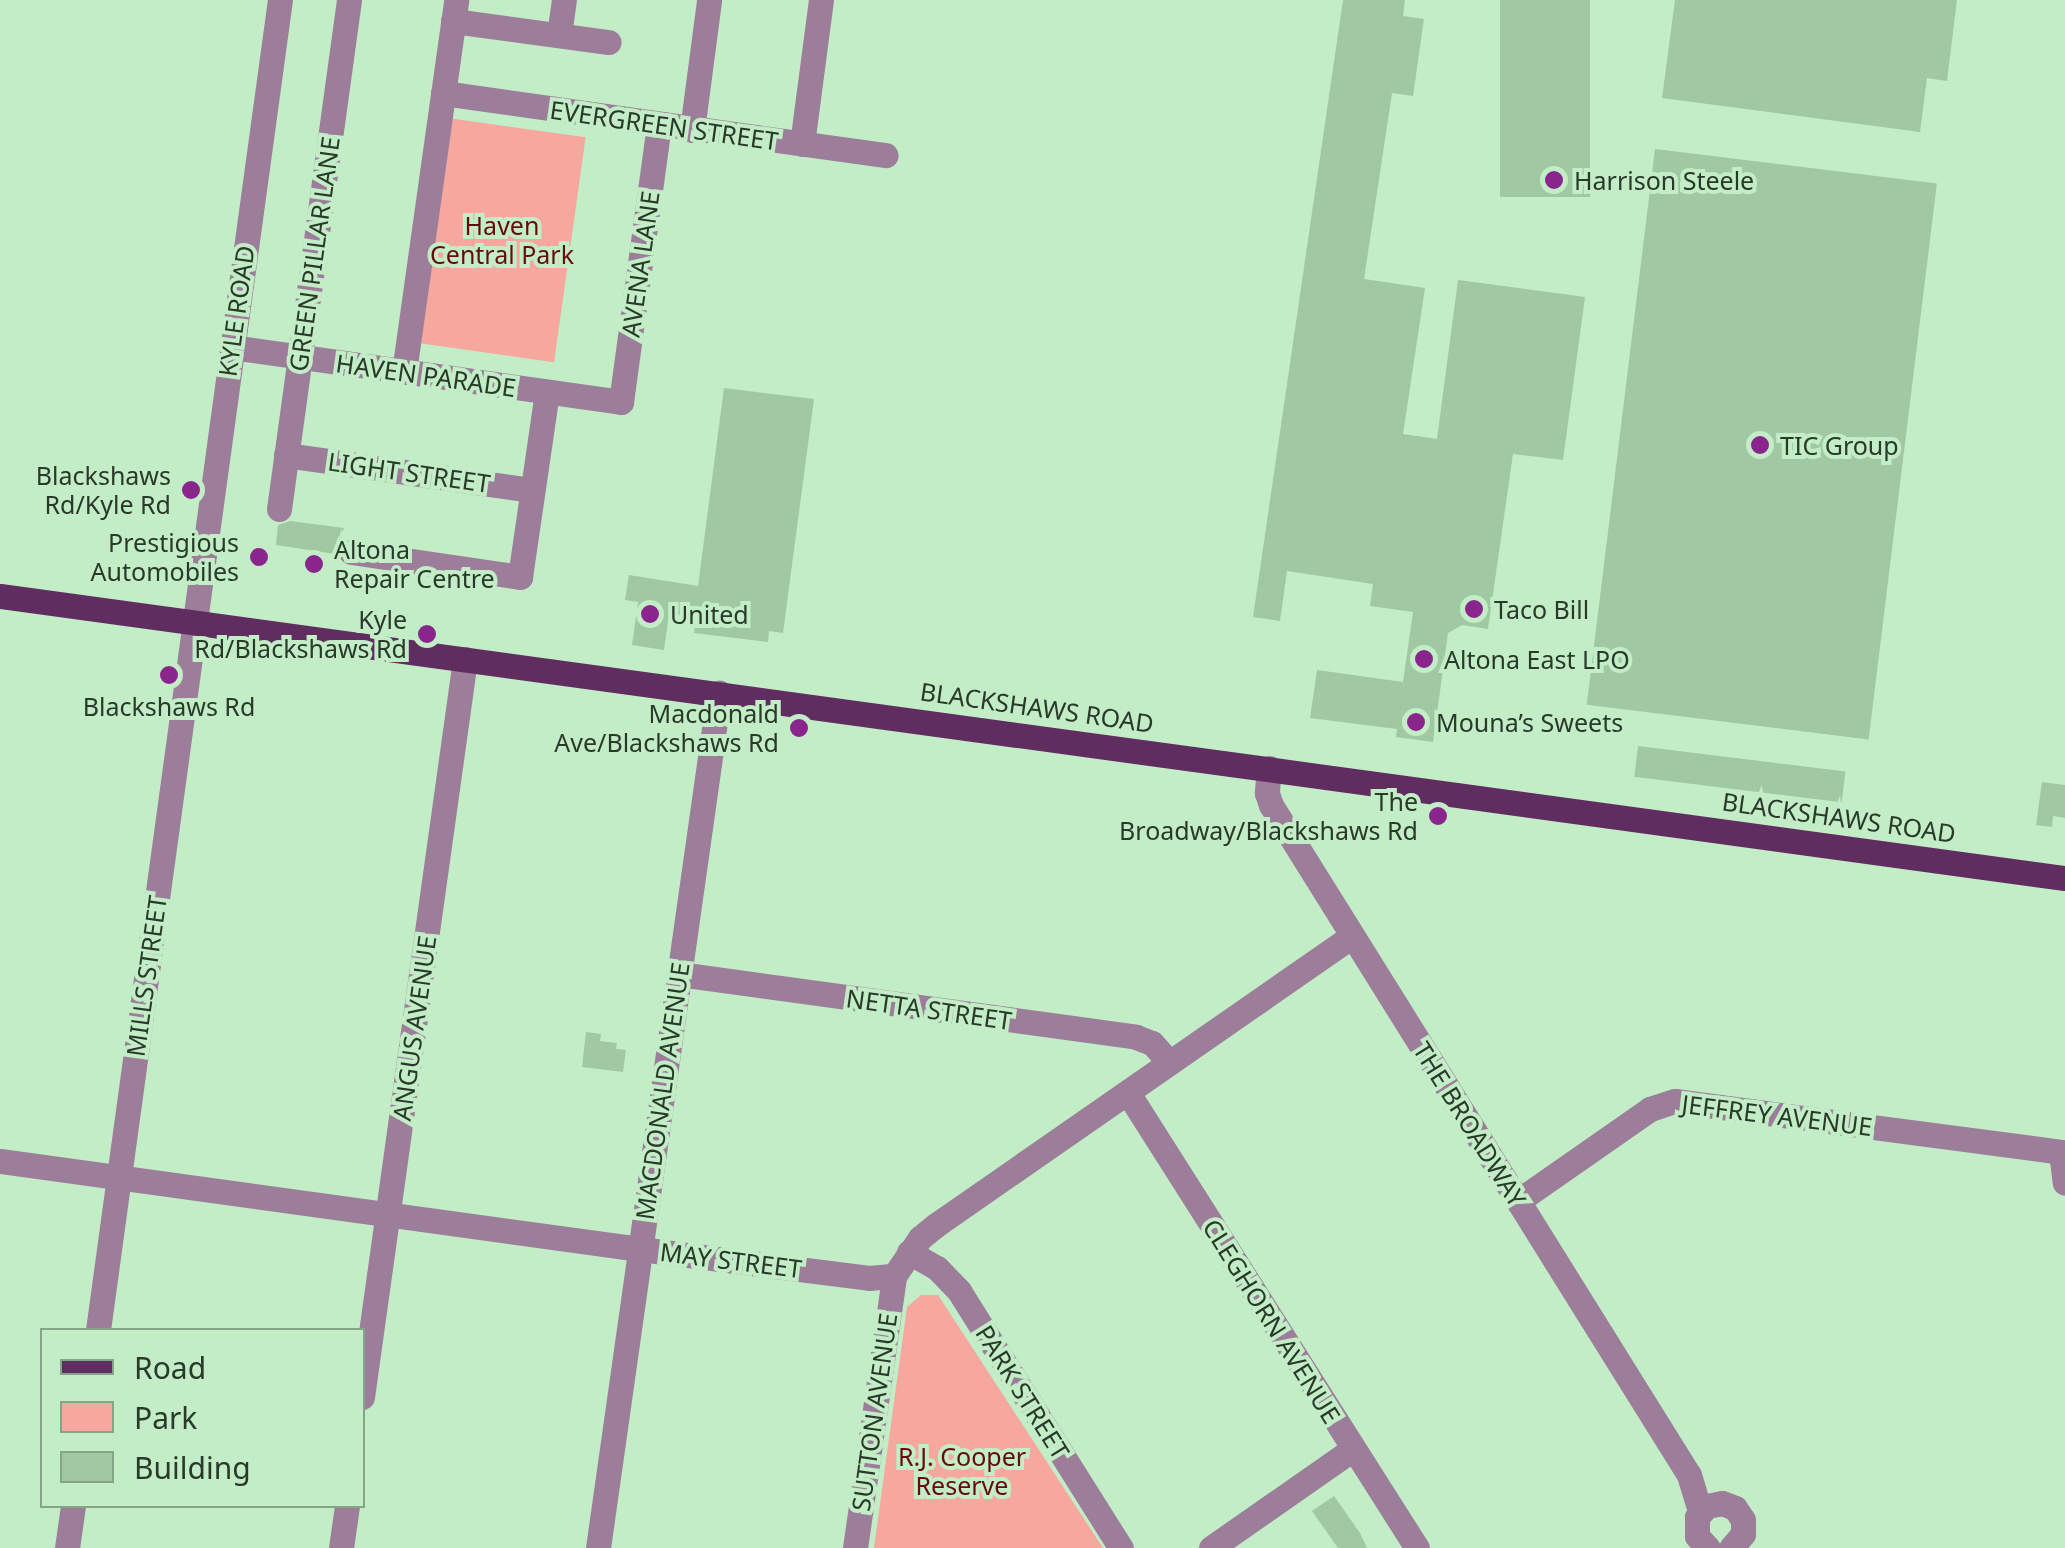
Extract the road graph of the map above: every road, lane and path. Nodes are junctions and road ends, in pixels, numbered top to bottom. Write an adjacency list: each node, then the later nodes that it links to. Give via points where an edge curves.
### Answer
1 (280, 0): 14 (street, KYLE ROAD)
2 (349, 0): 15 (street, GREEN PILLAR LANE)
3 (564, 0): 7 (street)
4 (710, 0): 11 (street)
5 (821, 0): 12 (street)
6 (454, 10): 7 (street); 9 (street)
7 (559, 35): 8 (street)
8 (608, 42)
9 (443, 93): 10 (street, EVERGREEN STREET); 16 (street)
10 (659, 125): 11 (street, EVERGREEN STREET); 18 (street, AVENA LANE)
11 (692, 130): 12 (street, EVERGREEN STREET)
12 (802, 144): 13 (street, EVERGREEN STREET)
13 (886, 155)
14 (231, 348): 15 (street, HAVEN PARADE); 24 (street, KYLE ROAD)
15 (299, 357): 16 (street, HAVEN PARADE); 19 (street, GREEN PILLAR LANE)
16 (404, 372): 17 (street, HAVEN PARADE)
17 (547, 392): 18 (street, HAVEN PARADE); 20 (street)
18 (621, 402)
19 (286, 455): 20 (street, LIGHT STREET); 21 (street, GREEN PILLAR LANE)
20 (533, 490): 22 (street, via 520,577)
21 (278, 509)
22 (351, 552)
23 (0, 596): 24 (main road, BLACKSHAWS ROAD)
24 (193, 622): 25 (main road, BLACKSHAWS ROAD); 35 (street, MILLS STREET)
25 (465, 659): 26 (main road, BLACKSHAWS ROAD); 38 (street, ANGUS AVENUE)
26 (718, 694): 27 (main road, BLACKSHAWS ROAD); 30 (street, MACDONALD AVENUE)
27 (1269, 768): 28 (main road, BLACKSHAWS ROAD); 29 (street, THE BROADWAY, via 1266,793)
28 (2065, 878)
29 (1352, 936): 31 (street); 37 (street, THE BROADWAY)
30 (679, 974): 31 (street, NETTA STREET, via 1136,1037); 39 (street, MACDONALD AVENUE)
31 (1169, 1062): 32 (street)
32 (1128, 1093): 40 (street, via 936,1225); 44 (street, CLEGHORN AVENUE)
33 (2063, 1152): 36 (street); 37 (street, JEFFREY AVENUE, via 1675,1100)
34 (0, 1162): 35 (street, MAY STREET)
35 (119, 1177): 38 (street, MAY STREET); 42 (street, MILLS STREET)
36 (2065, 1183)
37 (1518, 1200): 47 (street, THE BROADWAY, via 1690,1474)
38 (388, 1214): 39 (street, MAY STREET); 43 (street, ANGUS AVENUE)
39 (640, 1249): 41 (street, MAY STREET); 51 (street, MACDONALD AVENUE)
40 (909, 1252): 41 (street); 53 (street, PARK STREET, via 959,1291)
41 (894, 1276): 52 (street, SUTTON AVENUE)
42 (98, 1328)
43 (365, 1376)
44 (1353, 1449): 54 (street); 55 (street, CLEGHORN AVENUE)
45 (73, 1508): 49 (street)
46 (347, 1508): 50 (street)
47 (1701, 1534): 48 (street, THE BROADWAY, via 1740,1514)
48 (1740, 1543)
49 (68, 1548)
50 (341, 1548)
51 (598, 1548)
52 (855, 1548)
53 (1121, 1548)
54 (1210, 1548)
55 (1417, 1548)

